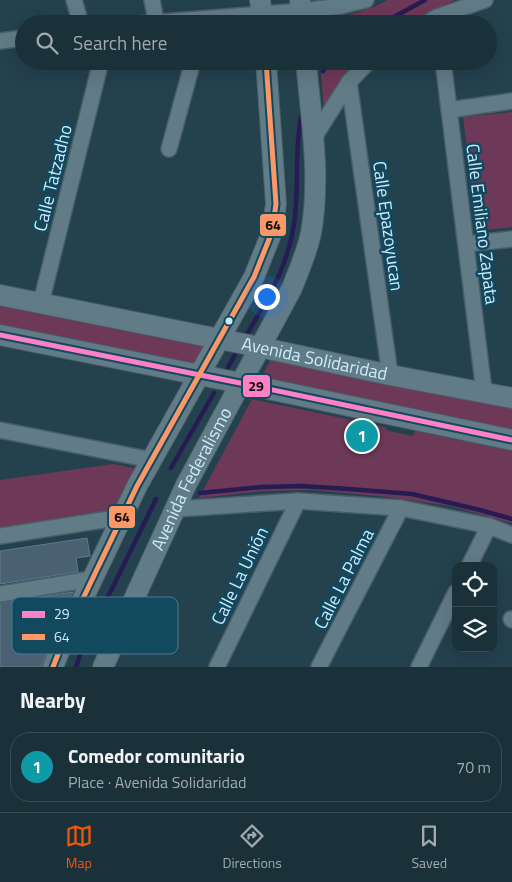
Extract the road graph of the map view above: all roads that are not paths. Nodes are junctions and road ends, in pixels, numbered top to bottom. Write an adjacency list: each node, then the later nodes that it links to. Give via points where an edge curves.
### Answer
1 (74, 0): 8 (street)
2 (152, 0): 9 (street)
3 (366, 0): 5 (street)
4 (485, 0): 11 (street)
5 (340, 3): 6 (street)
6 (302, 12): 7 (street)
7 (262, 13): 10 (street)
8 (78, 15)
9 (155, 15)
10 (248, 15)
11 (450, 15)
12 (15, 39): 13 (street)
13 (0, 41)
14 (99, 70): 28 (street, Calle Tatzadho)
15 (191, 70): 24 (street)
16 (267, 70): 30 (main road, via 276,189 272,232 254,276)
17 (307, 70): 23 (main road, Avenida Federalismo)
18 (360, 70): 20 (street)
19 (444, 70): 22 (street, Calle Emiliano Zapata)
20 (349, 82): 23 (street); 33 (street, Calle Epazoyucan)
21 (512, 101): 22 (street)
22 (449, 110): 26 (street, Calle Emiliano Zapata)
23 (313, 139): 31 (main road, Avenida Federalismo, via 315,199 311,234 292,288)
24 (169, 149)
25 (512, 239): 26 (street)
26 (466, 244): 35 (street, Calle Emiliano Zapata)
27 (0, 295): 28 (main road, Avenida Solidaridad)
28 (42, 303): 30 (main road, Avenida Solidaridad)
29 (0, 335): 32 (main road)
30 (219, 339): 31 (main road, Avenida Solidaridad); 32 (main road)
31 (259, 347): 33 (main road, Avenida Solidaridad); 34 (main road, Avenida Federalismo)
32 (198, 375): 34 (main road); 39 (main road)
33 (390, 375): 35 (main road, Avenida Solidaridad)
34 (240, 383): 38 (main road); 42 (main road, Avenida Federalismo)
35 (484, 392): 36 (main road, Avenida Solidaridad)
36 (512, 398)
37 (0, 430): 39 (street)
38 (512, 440)
39 (152, 460): 43 (main road)
40 (298, 501): 41 (street); 42 (street); 57 (street, Calle La Unión)
41 (401, 508): 44 (street); 58 (street, Calle La Palma)
42 (176, 509): 51 (main road, Avenida Federalismo)
43 (122, 517): 46 (street); 48 (main road)
44 (488, 526): 45 (street); 47 (street)
45 (512, 535)
46 (0, 536)
47 (471, 562)
48 (92, 579): 49 (street); 50 (main road)
49 (0, 594)
50 (84, 597)
51 (135, 597)
52 (452, 600): 59 (street)
53 (59, 654): 55 (main road)
54 (108, 654): 56 (main road, Avenida Federalismo)
55 (53, 667)
56 (102, 667)
57 (217, 667)
58 (319, 667)
59 (419, 667)

